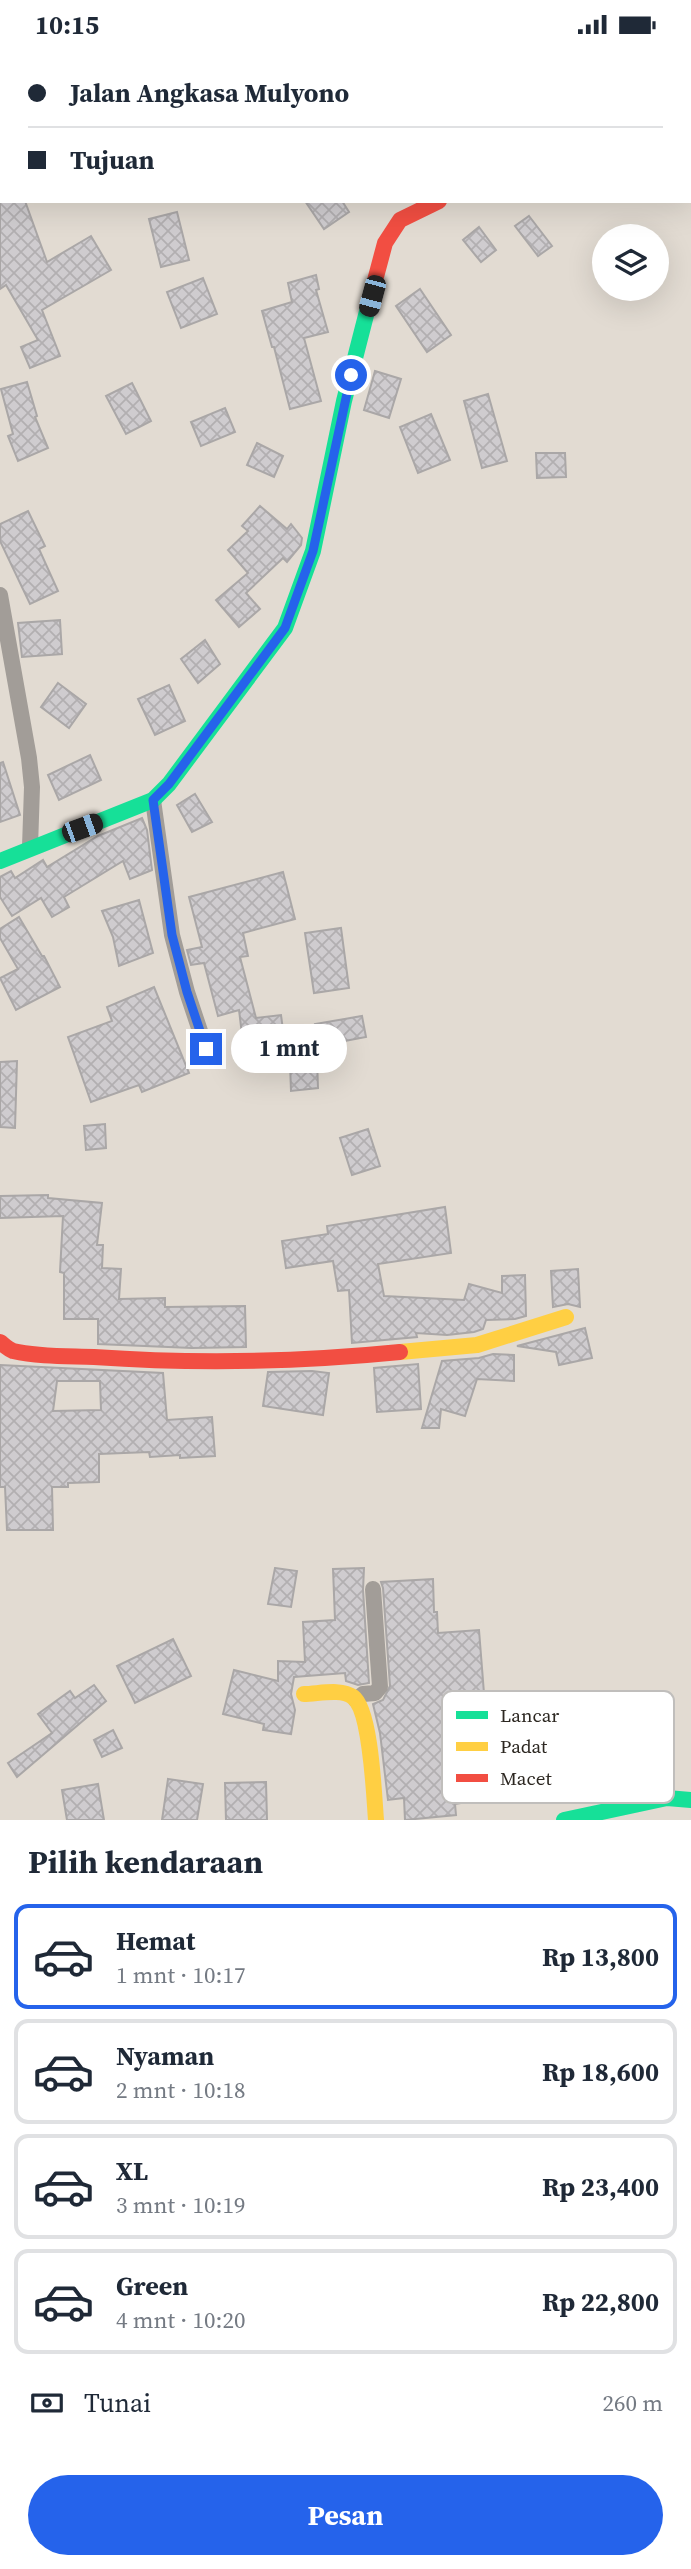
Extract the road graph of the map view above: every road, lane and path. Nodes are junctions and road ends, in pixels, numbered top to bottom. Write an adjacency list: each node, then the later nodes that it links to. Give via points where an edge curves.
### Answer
1 (434, 203): 3 (street, via 400,220 385,243 344,401 313,551 285,628)
2 (0, 595): 4 (street, via 29,758)
3 (153, 800): 4 (street); 6 (street, via 172,935)
4 (30, 847): 5 (street)
5 (0, 861)
6 (206, 1049)
7 (566, 1317): 8 (street, via 477,1345 360,1356 119,1359 28,1353 10,1350)
8 (0, 1342)
9 (373, 1589): 11 (street, via 380,1687)
10 (304, 1694): 11 (street, via 342,1694)
11 (356, 1700): 13 (street, via 366,1726)
12 (644, 1803): 14 (street)
13 (376, 1820)
14 (564, 1820)

